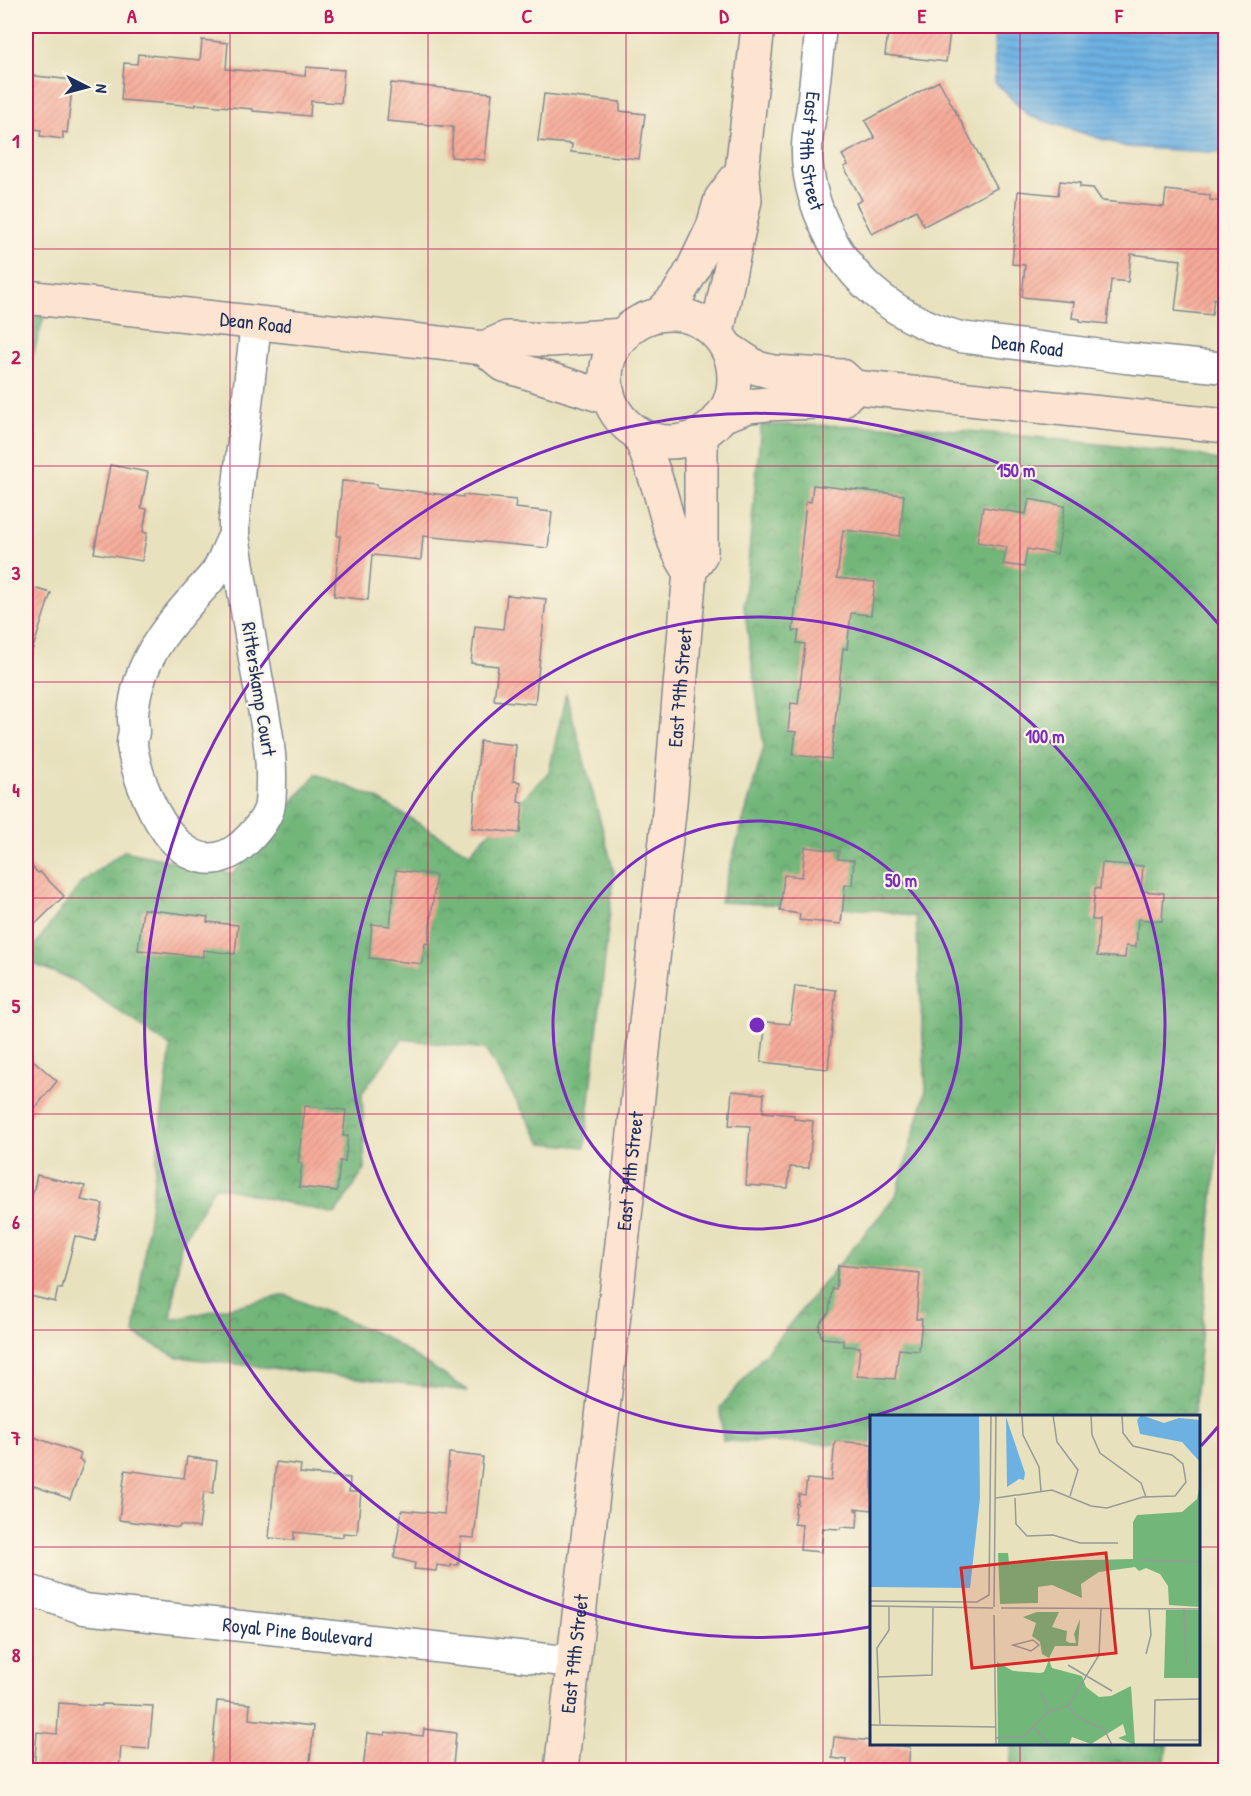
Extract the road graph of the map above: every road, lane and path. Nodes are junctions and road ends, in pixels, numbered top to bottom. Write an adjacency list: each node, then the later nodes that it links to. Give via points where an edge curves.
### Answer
1 (759, 26): 3 (street)
2 (821, 26): 4 (street, East 79th Street, via 807,148 811,185 825,226)
3 (742, 171): 6 (street, via 721,199 713,227 678,296); 9 (street, via 746,200)
4 (851, 267): 11 (street, Dean Road, via 884,300 942,332)
5 (26, 297): 7 (street, Dean Road)
6 (660, 315): 8 (street); 9 (street, via 693,318)
7 (256, 323): 10 (street, Dean Road); 17 (street, Ritterskamp Court)
8 (624, 334): 10 (street, Dean Road, via 550,340 507,338); 13 (street, via 609,359)
9 (722, 340): 12 (street, via 758,368 842,376); 14 (street, via 732,361 733,390 729,404)
10 (484, 348): 13 (street, via 504,365)
11 (1226, 368)
12 (854, 387): 14 (street, via 840,401 749,406); 15 (street)
13 (609, 398): 16 (street, via 617,414)
14 (711, 425): 16 (street, via 683,441 663,442); 18 (street, East 79th Street, via 700,554)
15 (1226, 426)
16 (639, 434): 18 (street, via 672,536)
17 (234, 535): 17 (street, Ritterskamp Court, via 216,572 153,648 139,683 133,719 132,743 140,780 152,809 176,842 192,853 209,857 235,850 253,835 269,808 271,787 270,742)
18 (690, 571): 20 (street, East 79th Street, via 670,803)
19 (26, 1589): 20 (street, Royal Pine Boulevard, via 84,1609)
20 (574, 1662): 21 (street, East 79th Street)
21 (561, 1770)

